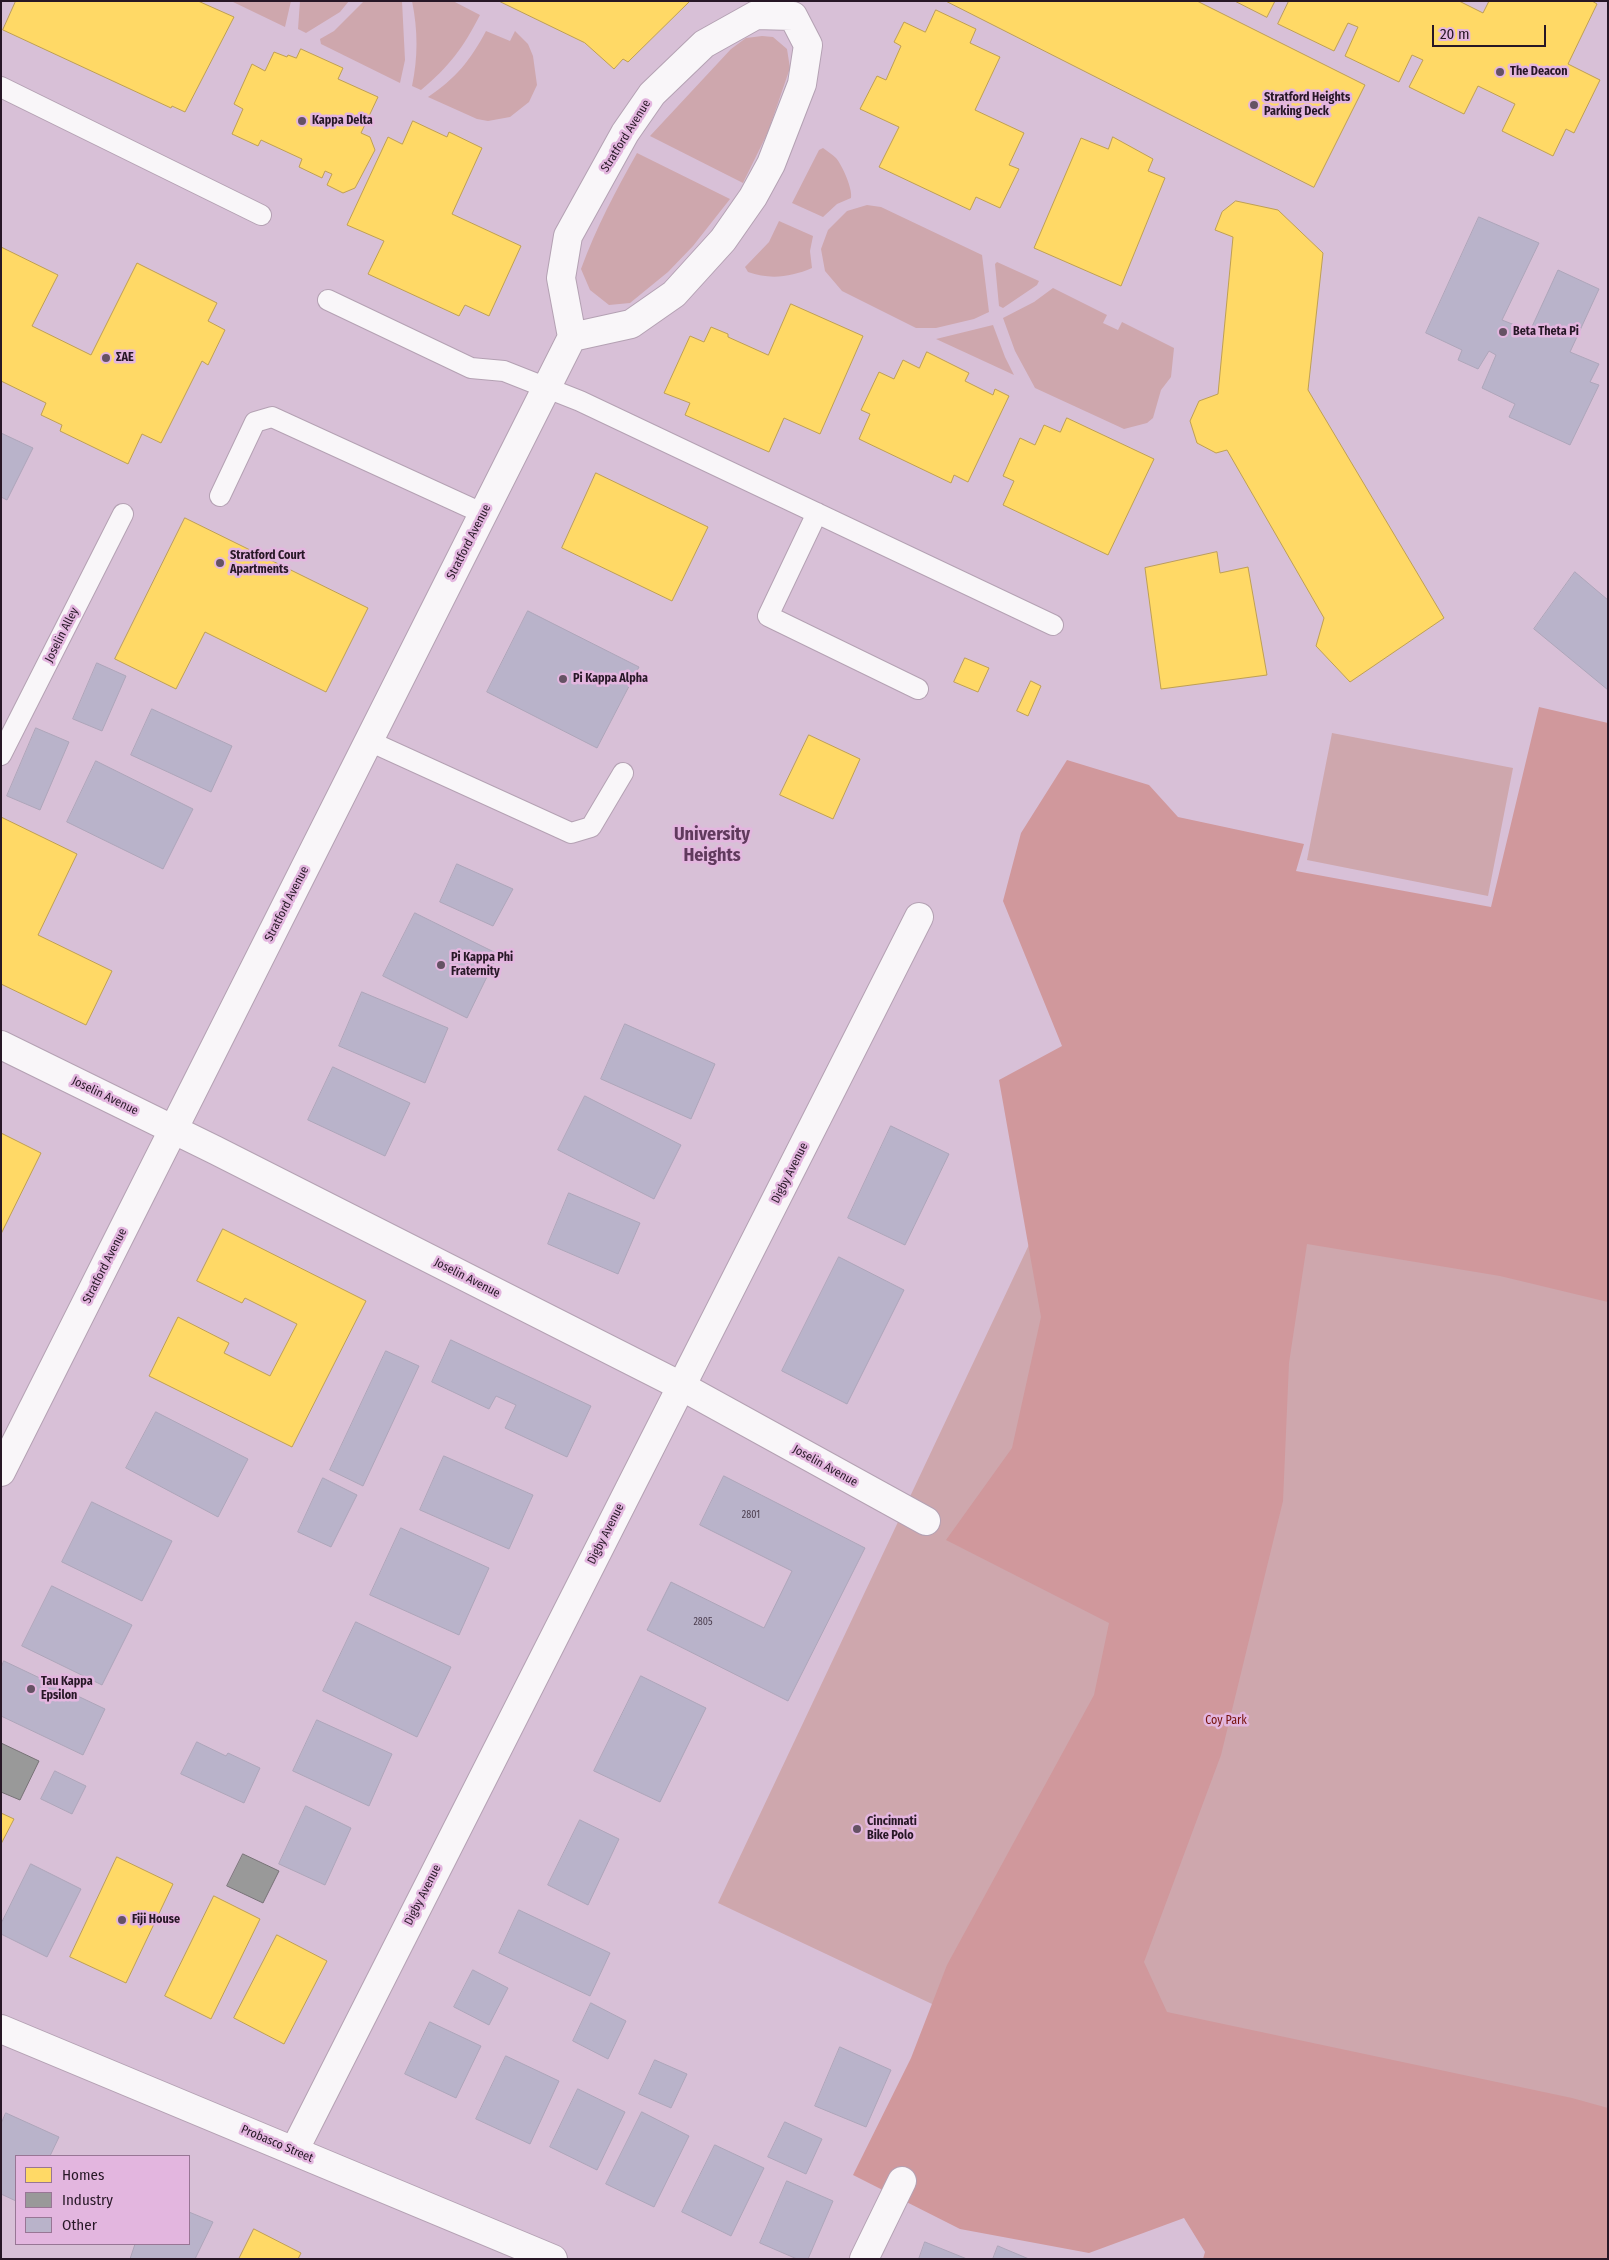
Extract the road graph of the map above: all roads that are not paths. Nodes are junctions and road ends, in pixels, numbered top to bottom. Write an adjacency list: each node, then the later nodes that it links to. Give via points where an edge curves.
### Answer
1 (796, 9): 5 (street, Stratford Avenue, via 808,45 802,84 771,164 754,197 724,240 674,294 631,324); 5 (street, Stratford Avenue, via 756,15 704,44 652,94 625,133 568,236 562,278)
2 (1, 87): 3 (lane)
3 (261, 215)
4 (328, 300): 6 (lane, via 471,368 504,371)
5 (572, 337): 6 (street, Stratford Avenue)
6 (548, 386): 8 (lane); 10 (street, Stratford Avenue)
7 (220, 496): 10 (lane, via 255,422 272,417)
8 (817, 513): 11 (lane); 12 (lane, via 768,616)
9 (123, 514): 14 (lane, Joselin Alley)
10 (484, 514): 13 (street, Stratford Avenue)
11 (1053, 625)
12 (918, 688)
13 (369, 741): 15 (lane, via 571,833 591,826); 18 (street, Stratford Avenue)
14 (1, 755)
15 (623, 773)
16 (919, 917): 19 (street, Digby Avenue)
17 (1, 1045): 18 (street, Joselin Avenue)
18 (174, 1129): 19 (street, Joselin Avenue); 20 (street, Stratford Avenue)
19 (681, 1386): 21 (street, Joselin Avenue); 23 (street, Digby Avenue)
20 (1, 1472)
21 (926, 1521)
22 (1, 2029): 23 (street, Probasco Street)
23 (294, 2151): 25 (street, Probasco Street)
24 (902, 2181): 26 (street)
25 (553, 2259)
26 (864, 2259)

